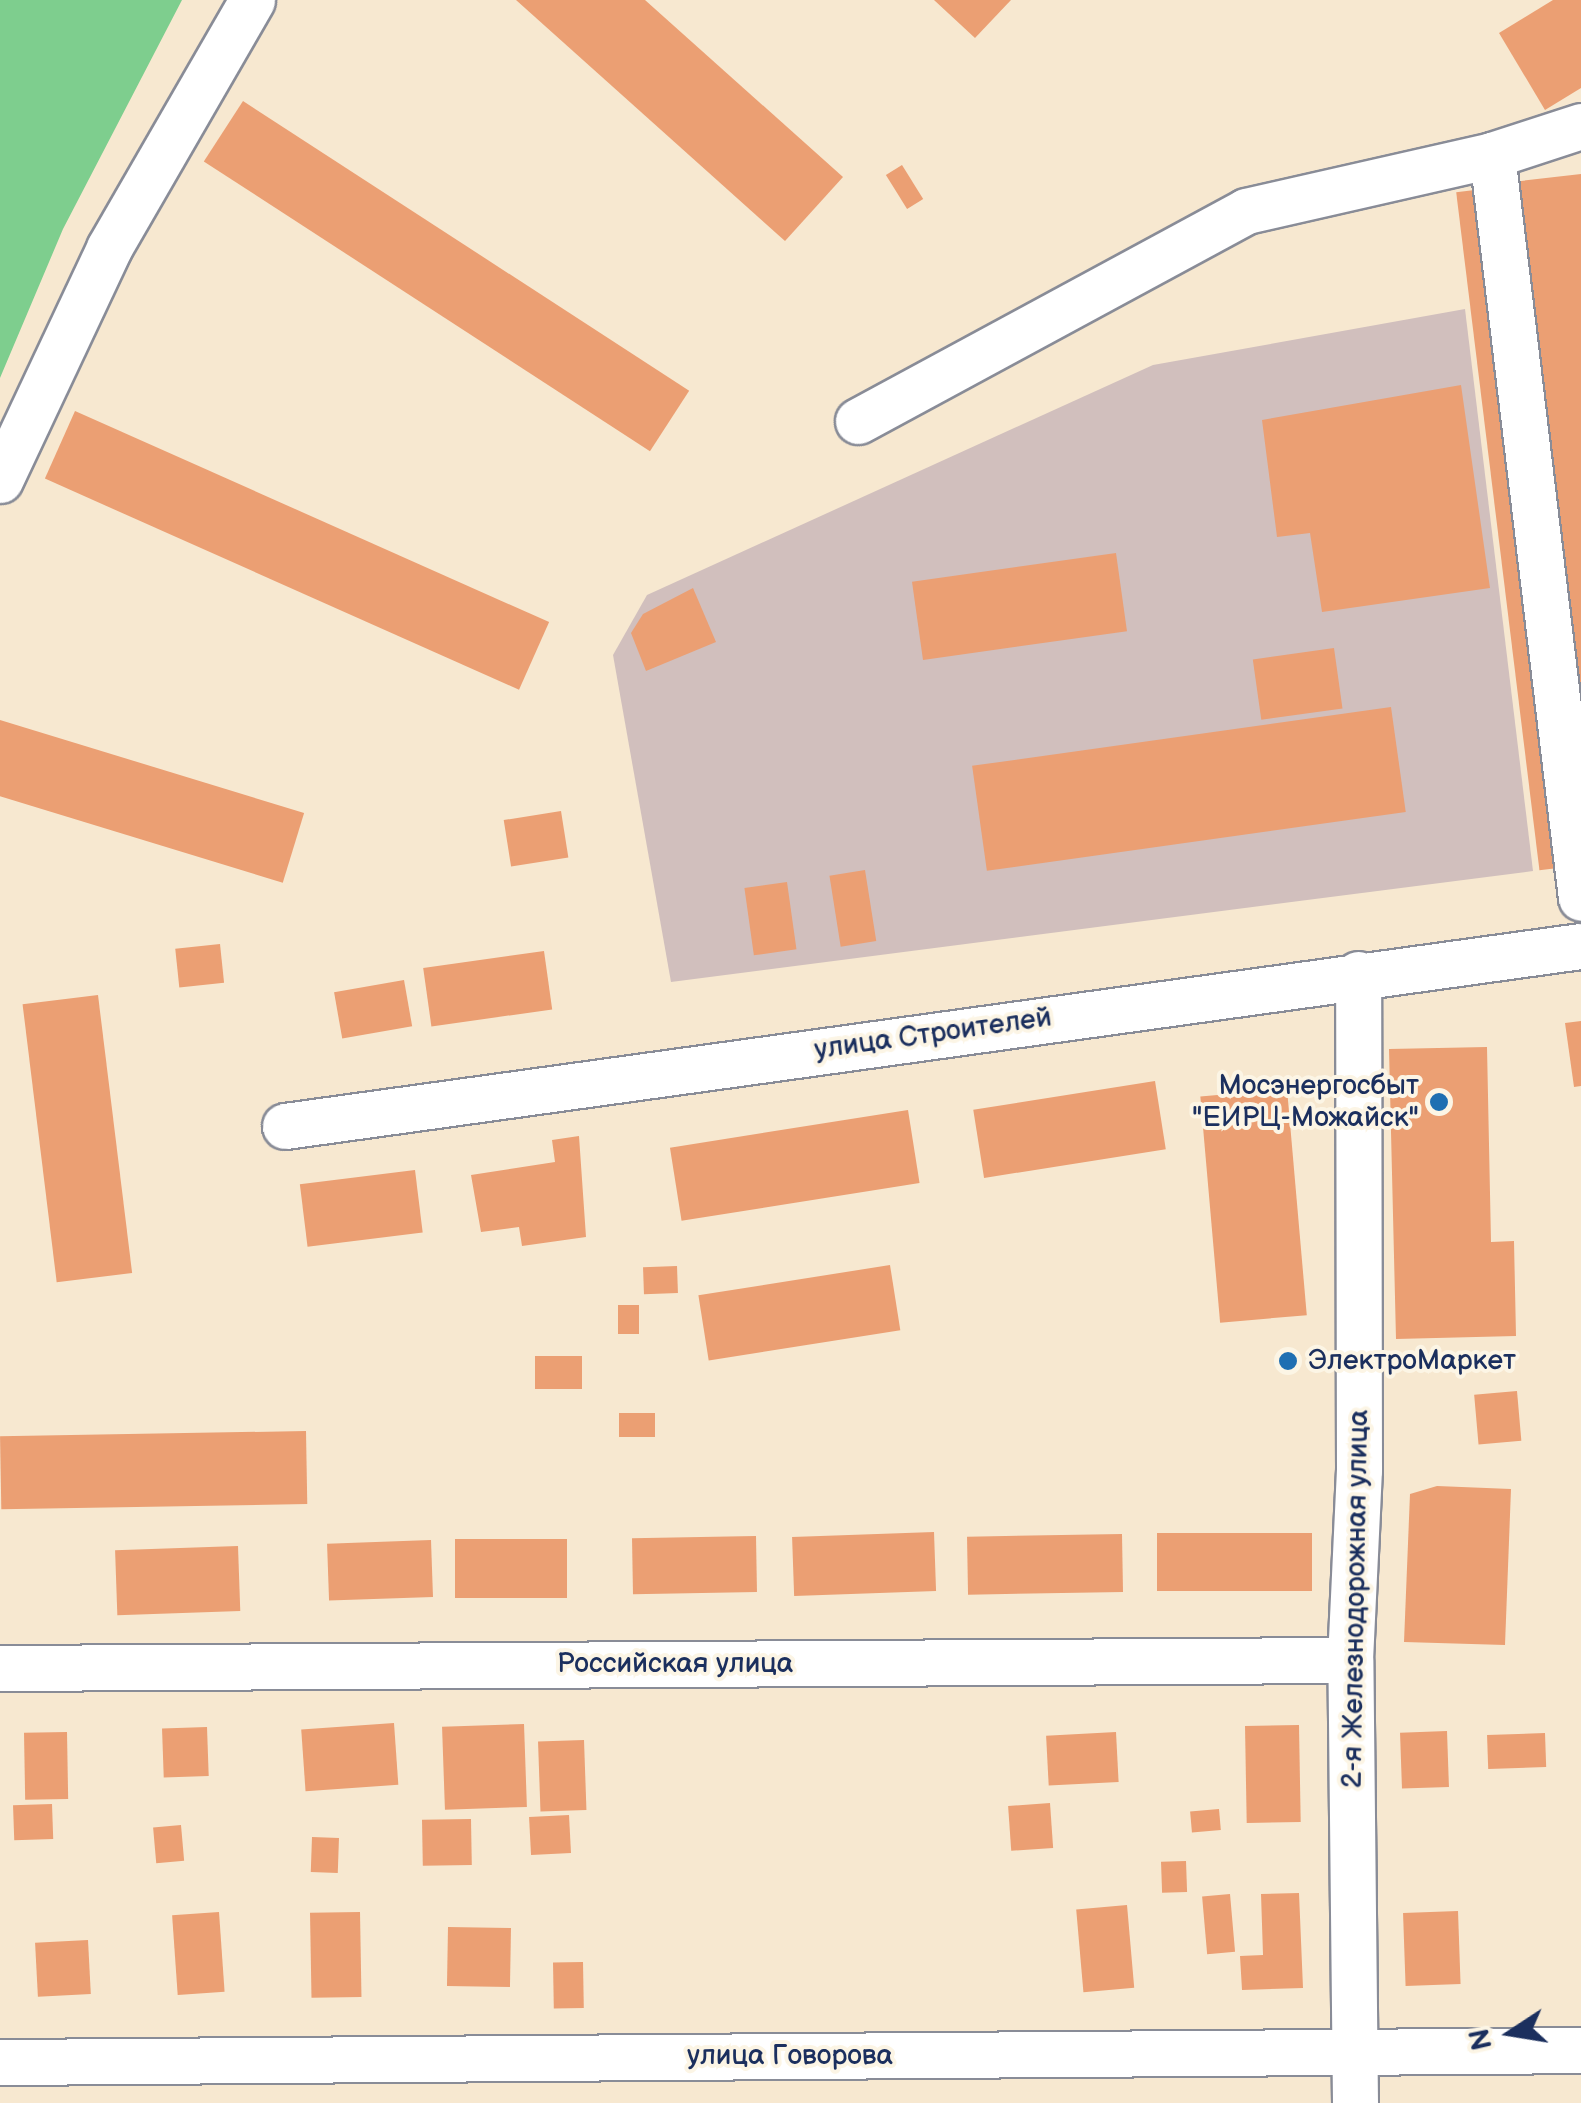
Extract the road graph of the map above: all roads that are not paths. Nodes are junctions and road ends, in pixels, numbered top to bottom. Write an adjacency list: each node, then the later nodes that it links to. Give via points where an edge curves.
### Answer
1 (252, 0): 5 (street, via 110,248)
2 (1581, 126): 3 (street)
3 (1492, 155): 4 (street, via 1246,211); 6 (street)
4 (858, 421)
5 (0, 480)
6 (1581, 898)
7 (1581, 946): 8 (street, улица Строителей)
8 (1358, 974): 9 (street, улица Строителей); 10 (street, 2-я Железнодорожная улица, via 1359,1470)
9 (285, 1126)
10 (1350, 1660): 11 (street, Российская улица); 13 (street, 2-я Железнодорожная улица)
11 (0, 1668)
12 (1581, 2050): 13 (street, улица Говорова)
13 (1356, 2052): 14 (street, улица Говорова); 15 (street, 2-я Железнодорожная улица)
14 (0, 2062)
15 (1354, 2103)

